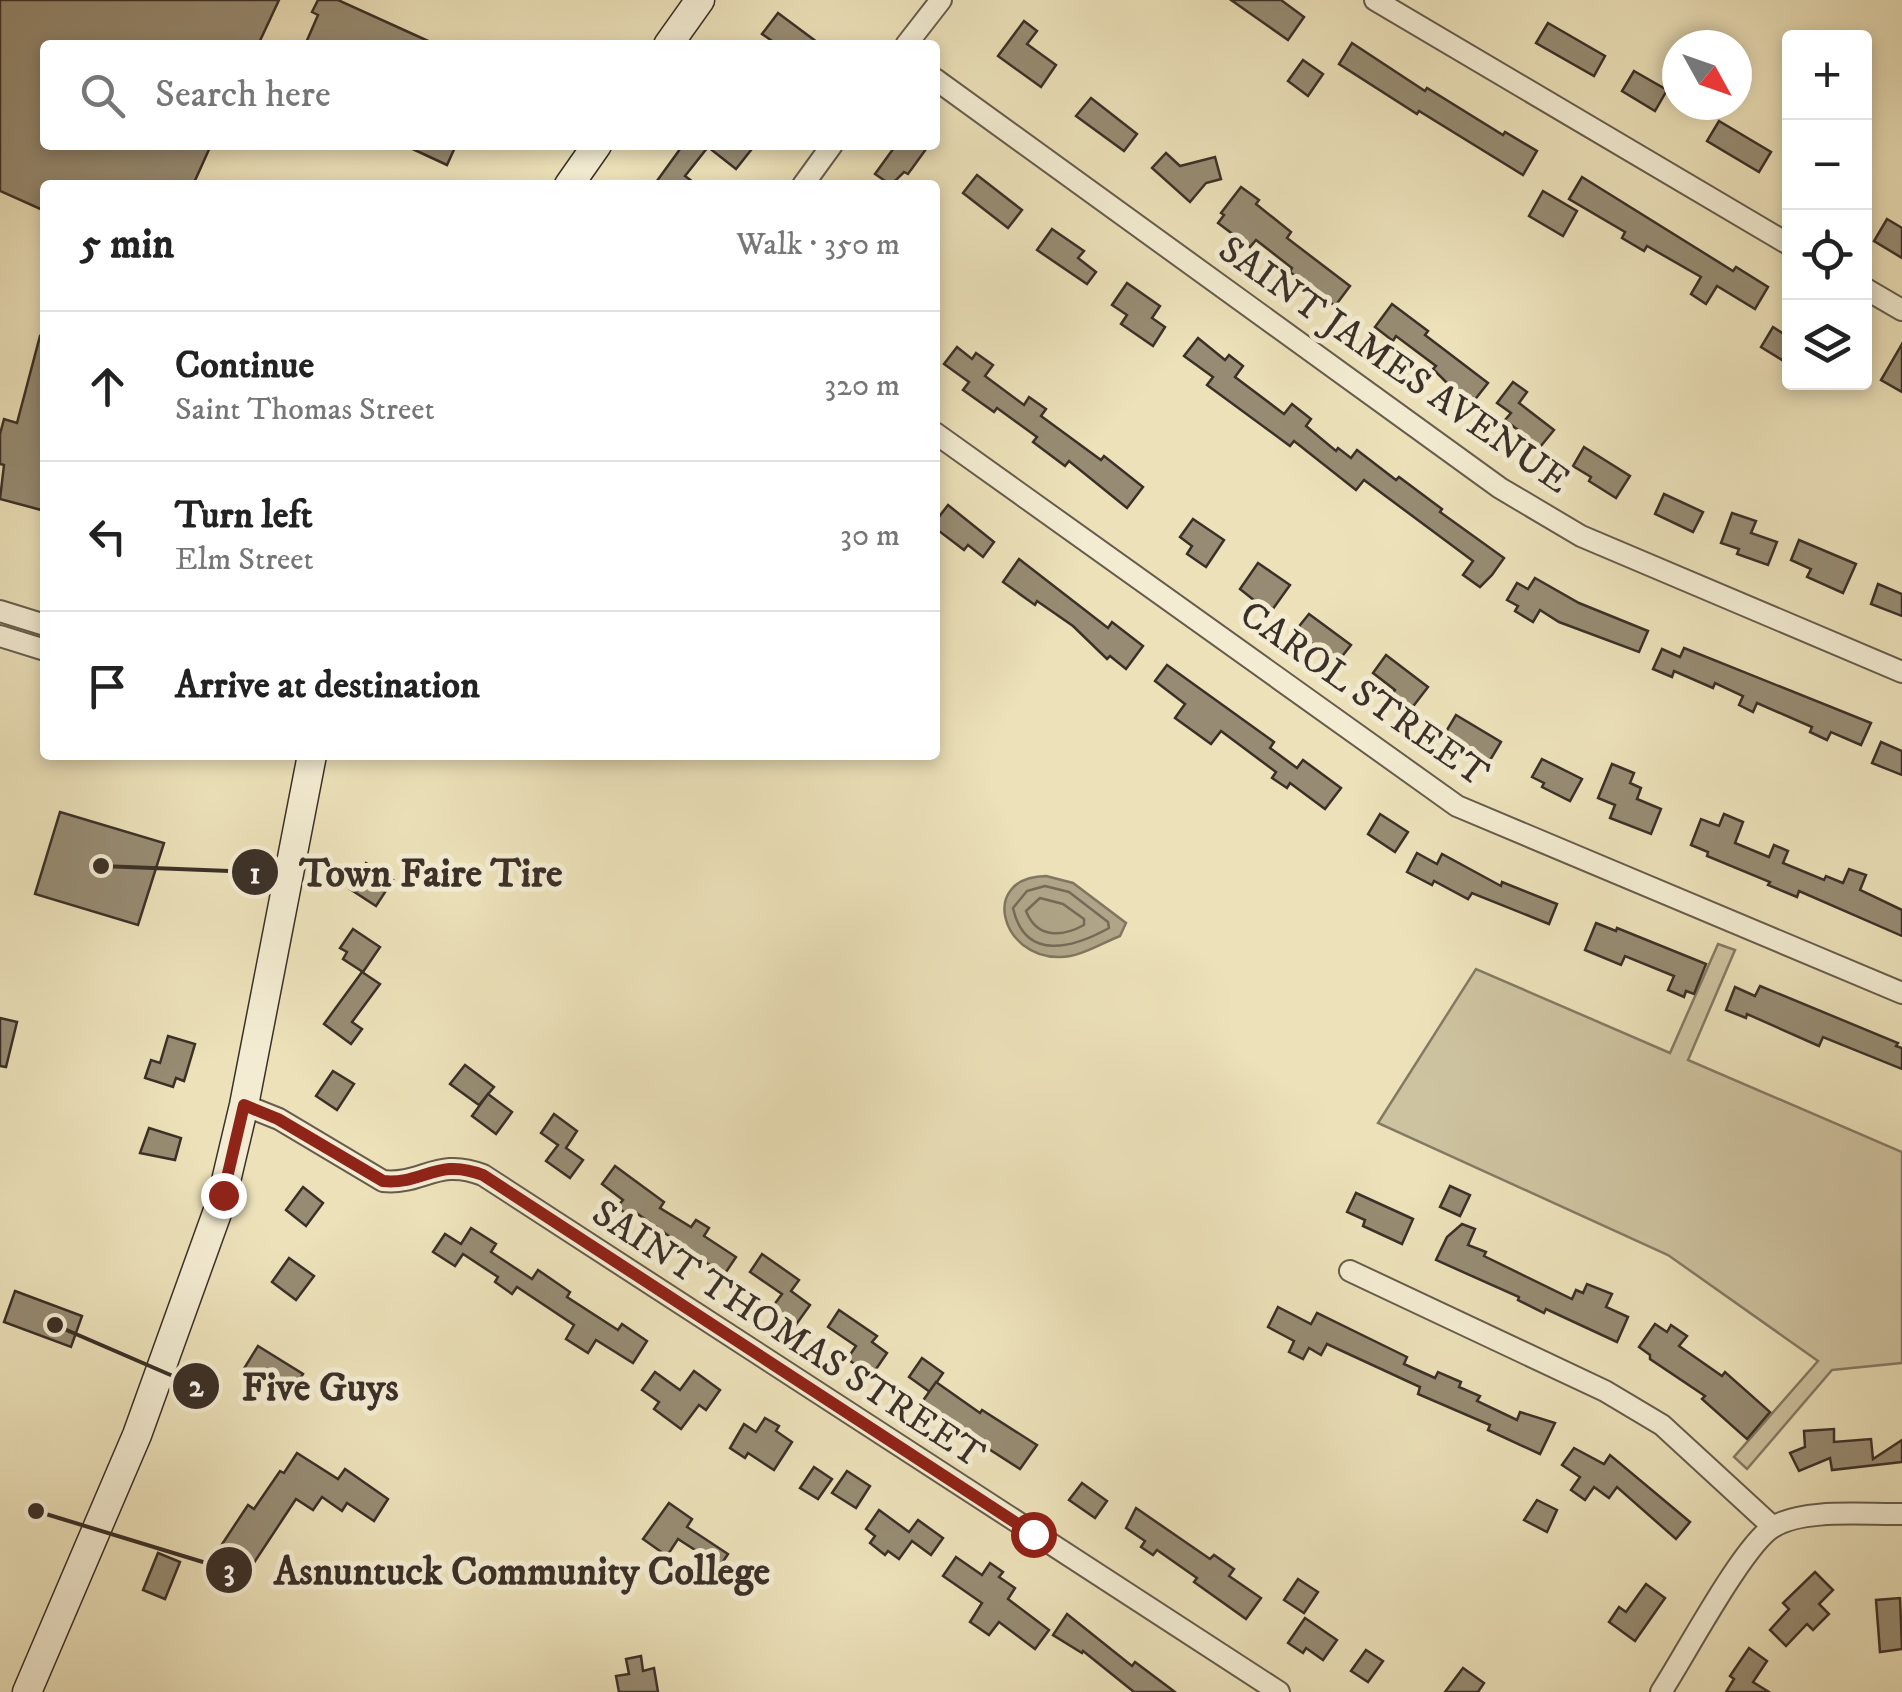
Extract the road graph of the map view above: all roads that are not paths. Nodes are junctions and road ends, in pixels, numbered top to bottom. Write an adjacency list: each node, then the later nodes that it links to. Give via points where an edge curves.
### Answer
1 (700, 0): 4 (main road)
2 (942, 0): 5 (street)
3 (1374, 0): 11 (street)
4 (672, 40)
5 (910, 40)
6 (940, 83): 19 (street, SAINT JAMES AVENUE, via 1500,488 1581,536)
7 (593, 150): 9 (main road)
8 (827, 150): 10 (street)
9 (572, 180)
10 (807, 180)
11 (1782, 239)
12 (1872, 293): 13 (street)
13 (1902, 310)
14 (940, 437): 21 (street, CAROL STREET, via 1456,806)
15 (0, 611): 16 (street)
16 (40, 623)
17 (0, 636): 18 (street)
18 (40, 648)
19 (1902, 672)
20 (311, 760): 22 (main road)
21 (1902, 993)
22 (244, 1105): 26 (main road, via 221,1202 160,1376); 27 (street, SAINT THOMAS STREET, via 383,1181 462,1167 483,1175)
23 (1350, 1271): 25 (street, via 1605,1391 1662,1425)
24 (1902, 1514): 25 (street, via 1806,1516)
25 (1773, 1527): 28 (street, via 1751,1548)
26 (27, 1692)
27 (1279, 1692)
28 (1661, 1692)

